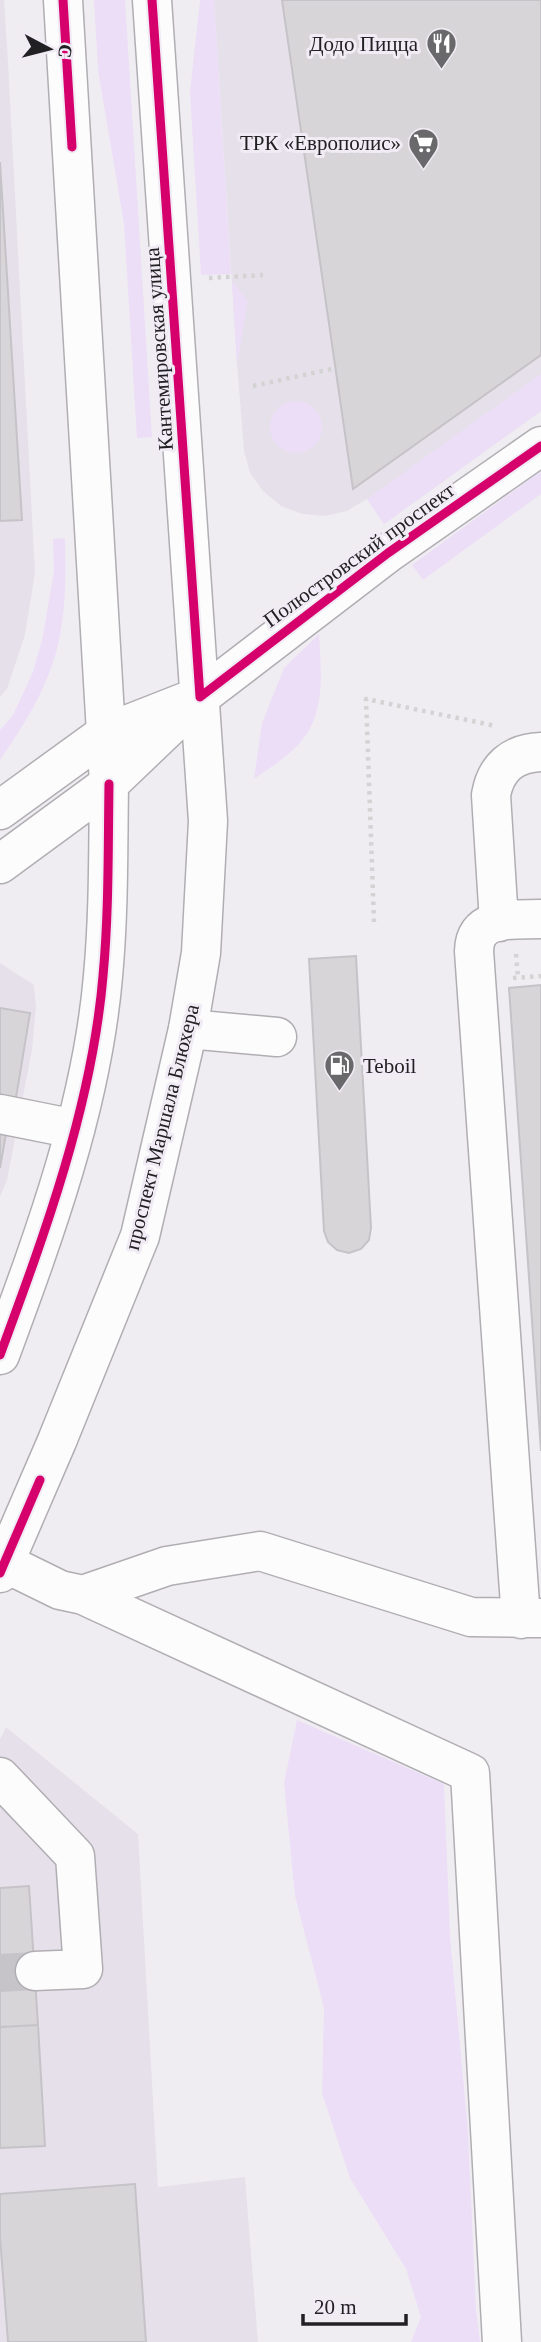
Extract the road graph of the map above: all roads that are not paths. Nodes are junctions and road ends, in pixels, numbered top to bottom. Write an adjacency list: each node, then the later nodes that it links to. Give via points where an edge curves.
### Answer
1 (63, 0): 5 (main road)
2 (152, 0): 4 (main road, Кантемировская улица)
3 (541, 446): 4 (main road, Полюстровский проспект, via 388,553)
4 (200, 697): 5 (main road, Полюстровский проспект); 7 (main road, Полюстровский проспект); 12 (main road, проспект Маршала Блюхера, via 208,821 201,953)
5 (106, 733): 7 (main road); 8 (main road, Полюстровский проспект)
6 (541, 752): 11 (main road, via 507,762 493,783)
7 (109, 784): 9 (main road, Полюстровский проспект); 15 (main road, via 103,977)
8 (0, 810)
9 (0, 863)
10 (541, 919): 11 (main road)
11 (499, 922): 17 (main road, via 480,929 474,951)
12 (188, 1029): 13 (main road); 18 (main road, проспект Маршала Блюхера, via 140,1236)
13 (277, 1037)
14 (0, 1114): 15 (main road)
15 (75, 1129): 16 (main road, via 41,1244)
16 (0, 1354)
17 (527, 1519): 20 (main road)
18 (2, 1568): 19 (main road)
19 (83, 1595): 20 (main road, via 167,1566 260,1551 471,1617); 23 (main road, via 470,1773)
20 (531, 1618)
21 (0, 1777): 22 (main road, via 75,1856 83,1969)
22 (35, 1971)
23 (502, 2342)

